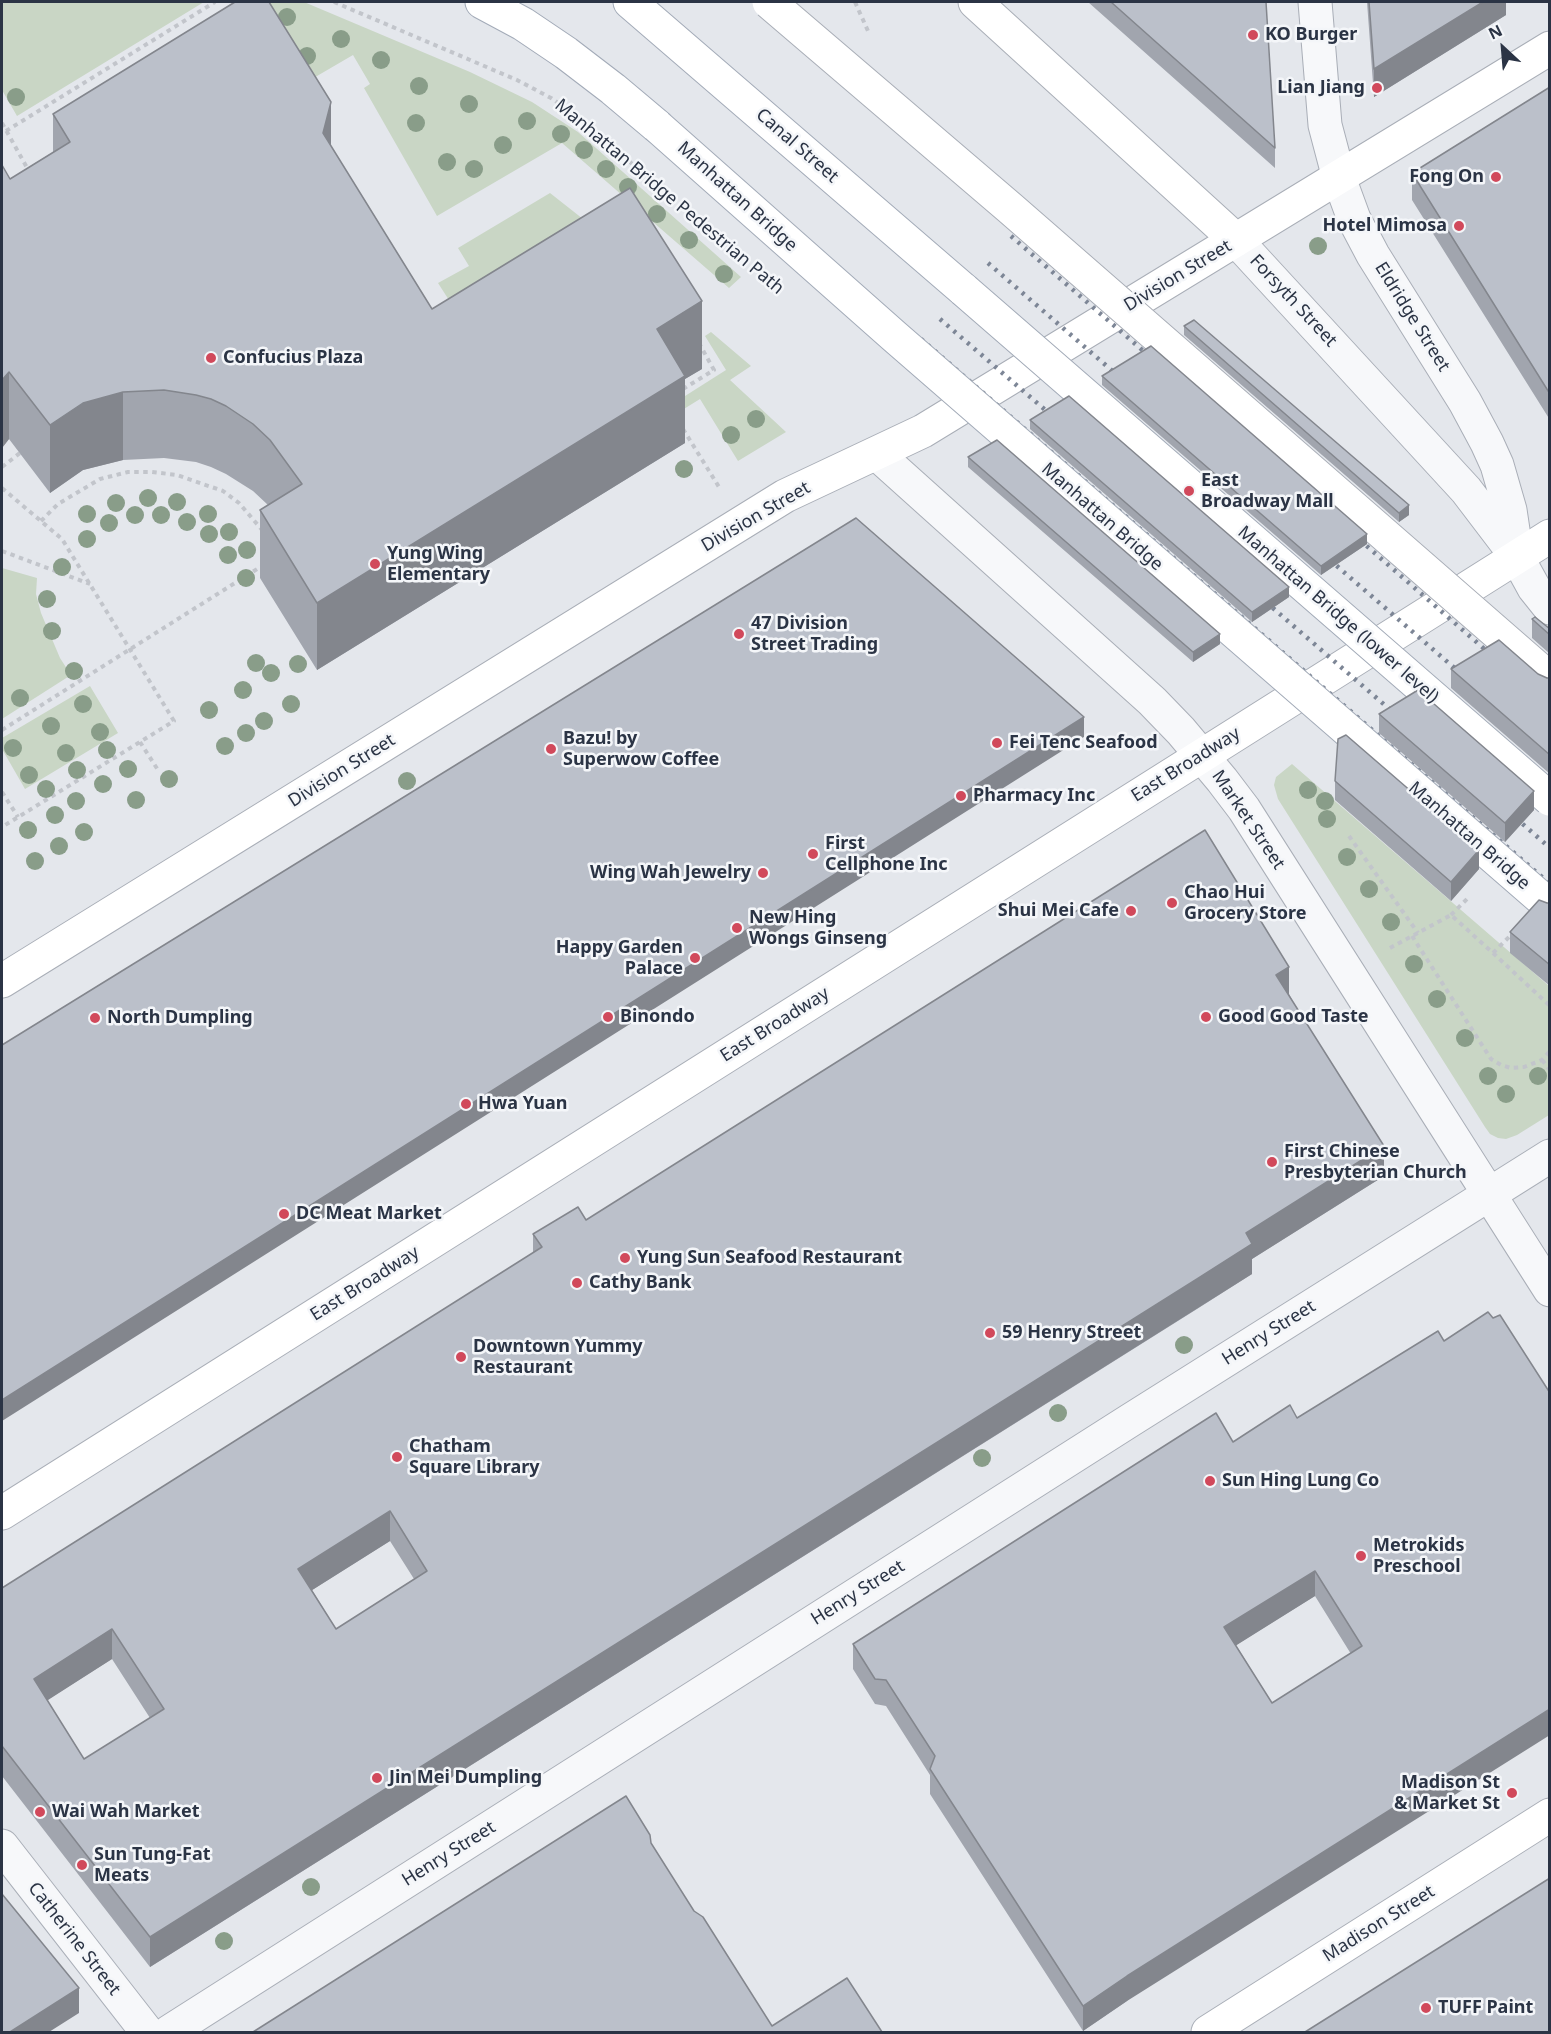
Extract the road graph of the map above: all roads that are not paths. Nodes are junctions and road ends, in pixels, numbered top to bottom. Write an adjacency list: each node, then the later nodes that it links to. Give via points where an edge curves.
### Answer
1 (482, 2): 17 (main road, Manhattan Bridge, bridge, via 566,53 657,126)
2 (630, 2): 9 (main road, Canal Street)
3 (769, 2): 14 (main road, bridge)
4 (975, 2): 8 (main road, Forsyth Street)
5 (1315, 2): 7 (street, Eldridge Street, via 1325,124)
6 (1550, 48): 7 (main road, Division Street)
7 (1338, 178): 8 (main road, Division Street); 12 (street, Eldridge Street, via 1373,255 1487,443 1510,510)
8 (1236, 240): 10 (main road, Division Street, via 923,431); 12 (street, Forsyth Street, via 1441,461)
9 (964, 290): 16 (main road, Manhattan Bridge (lower level), bridge)
10 (877, 453): 15 (street, Market Street, via 1152,701); 18 (main road, Division Street, via 785,496)
11 (1550, 536): 12 (main road, East Broadway)
12 (1517, 557): 13 (street, Forsyth Street); 15 (main road, East Broadway)
13 (1550, 608)
14 (1550, 679)
15 (1202, 755): 20 (street, Market Street, via 1244,809); 22 (main road, East Broadway)
16 (1550, 799)
17 (1550, 906)
18 (2, 981)
19 (1550, 1156): 20 (street, Henry Street)
20 (1489, 1195): 21 (street, Market Street); 26 (street, Henry Street)
21 (1550, 1290)
22 (2, 1513)
23 (1550, 1815): 27 (main road, Madison Street)
24 (2, 1846): 25 (street, Catherine Street)
25 (147, 2032)
26 (169, 2032)
27 (1208, 2032)

